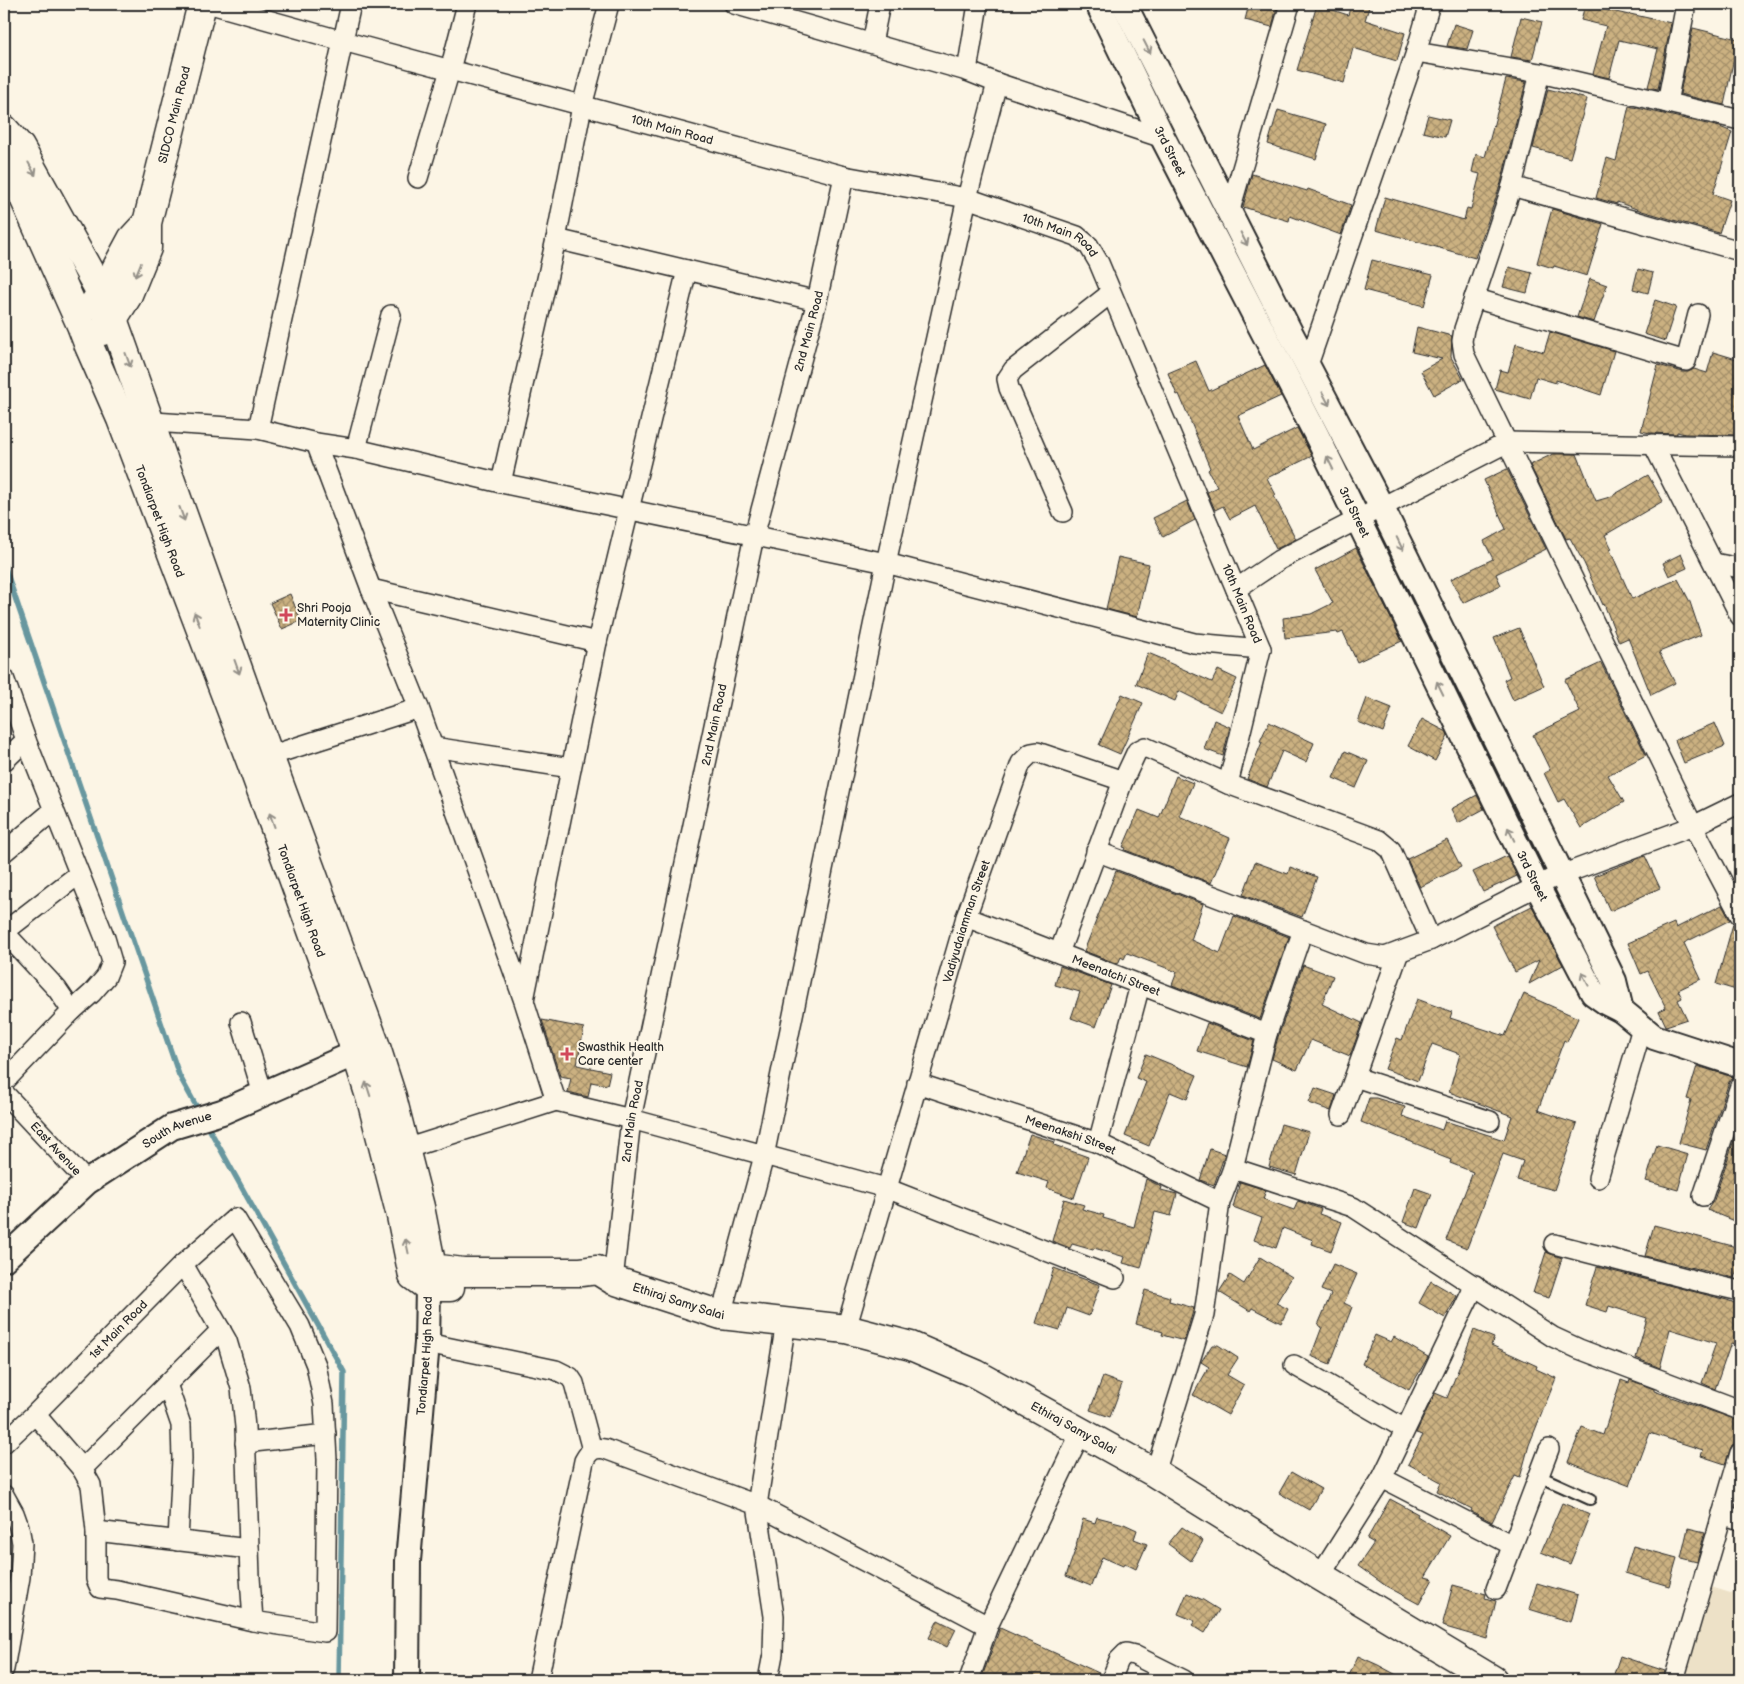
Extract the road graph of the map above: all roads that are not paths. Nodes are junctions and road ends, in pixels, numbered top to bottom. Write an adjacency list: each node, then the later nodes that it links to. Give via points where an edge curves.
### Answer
1 (202, 4): 32 (main road, SIDCO Main Road)
2 (211, 4): 14 (street, 10th Main Road)
3 (351, 4): 14 (street)
4 (466, 4): 17 (street)
5 (609, 4): 22 (street)
6 (734, 4): 15 (street)
7 (880, 4): 15 (street)
8 (978, 4): 18 (street)
9 (1098, 4): 25 (street, 3rd Street)
10 (1124, 4): 31 (street, one-way to 31)
11 (1290, 4): 31 (street)
12 (1430, 4): 16 (street)
13 (1686, 4): 21 (street)
14 (343, 41): 17 (street, 10th Main Road); 47 (street)
15 (872, 43): 18 (street)
16 (1416, 52): 19 (street); 44 (street)
17 (450, 70): 22 (street, 10th Main Road); 28 (street)
18 (968, 71): 20 (street)
19 (1540, 73): 21 (street); 29 (street)
20 (997, 83): 25 (street); 30 (street)
21 (1667, 103): 23 (street)
22 (582, 106): 27 (street, 10th Main Road); 33 (street)
23 (1740, 120)
24 (4, 129): 37 (main road, Tondiarpet High Road, one-way to 37, via 20,147)
25 (1163, 138): 57 (street, 3rd Street, one-way to 25)
26 (4, 152): 43 (main road, Tondiarpet High Road)
27 (844, 176): 30 (street, 10th Main Road); 39 (street, 2nd Main Road)
28 (418, 178)
29 (1512, 186): 34 (street); 38 (street)
30 (966, 198): 36 (street, 10th Main Road, via 1076,236 1089,246); 59 (street)
31 (1230, 210): 44 (street, one-way to 44)
32 (147, 224): 37 (main road, SIDCO Main Road, via 132,239); 42 (main road, SIDCO Main Road, one-way to 42, via 147,248 127,297)
33 (556, 239): 35 (street); 53 (street)
34 (1740, 251)
35 (687, 270): 39 (street); 55 (street)
36 (1111, 293): 56 (street, via 1013,370 1007,379); 63 (street, 10th Main Road)
37 (101, 294): 42 (main road, Tondiarpet High Road); 43 (main road, SIDCO Main Road)
38 (1474, 298): 40 (street, via 1686,361); 48 (street, via 1464,329 1464,354)
39 (817, 301): 58 (street, 2nd Main Road)
40 (1698, 314)
41 (391, 315): 52 (street)
42 (113, 319): 43 (main road, SIDCO Main Road); 46 (main road, Tondiarpet High Road, one-way to 46)
43 (85, 335): 45 (main road, Tondiarpet High Road)
44 (1308, 365): 54 (street, one-way to 54)
45 (121, 418): 46 (street); 98 (main road, Tondiarpet High Road, one-way to 45, via 251,762)
46 (150, 422): 47 (street); 71 (main road, Tondiarpet High Road, one-way to 71)
47 (258, 429): 49 (street)
48 (1508, 442): 50 (street); 54 (street); 78 (street)
49 (316, 443): 52 (street); 62 (street)
50 (1653, 444): 51 (street); 60 (street)
51 (1740, 446)
52 (356, 448): 53 (street)
53 (501, 482): 55 (street)
54 (1382, 508): 57 (street); 82 (street, one-way to 82)
55 (628, 509): 58 (street); 65 (street)
56 (1063, 512)
57 (1358, 521): 63 (street, via 1279,560); 83 (street, 3rd Street, one-way to 57)
58 (754, 536): 59 (street); 108 (street, 2nd Main Road)
59 (886, 563): 66 (street, via 1194,643); 112 (street)
60 (1714, 563): 61 (street); 64 (street)
61 (1740, 568)
62 (371, 589): 65 (street); 68 (street)
63 (1236, 589): 66 (street, 10th Main Road)
64 (1740, 616)
65 (597, 642): 73 (street)
66 (1261, 649): 75 (street, 10th Main Road)
67 (4, 678): 69 (street)
68 (419, 708): 70 (street); 71 (street)
69 (26, 740): 72 (street); 77 (street)
70 (433, 747): 73 (street); 92 (street)
71 (269, 756): 98 (main road, Tondiarpet High Road)
72 (4, 761)
73 (571, 768): 92 (street)
74 (1123, 781): 75 (street, via 1137,751 1145,747); 79 (street); 85 (street, Vadiyudaiamman Street, via 1037,752 1025,757)
75 (1228, 784): 88 (street, via 1379,840 1391,850)
76 (1740, 803): 78 (street)
77 (54, 810): 80 (street); 81 (street)
78 (1693, 826): 82 (street); 84 (street)
79 (1096, 851): 86 (street); 90 (street)
80 (4, 852)
81 (79, 874): 87 (street); 94 (street, via 112,962 106,977)
82 (1562, 875): 83 (street); 93 (street, via 1614,982)
83 (1537, 886): 88 (street); 93 (street, 3rd Street, one-way to 83, via 1593,993)
84 (1740, 916)
85 (966, 917): 90 (street, Meenatchi Street); 102 (street, Vadiyudaiamman Street)
86 (1303, 930): 89 (street, via 1376,957 1385,958); 97 (street)
87 (4, 932): 94 (street, via 57,988)
88 (1431, 940): 89 (street)
89 (1399, 952): 100 (street)
90 (1059, 953): 91 (street, Meenatchi Street)
91 (1140, 985): 97 (street, Meenatchi Street); 110 (street)
92 (524, 1002): 106 (street)
93 (1620, 1010): 96 (street, 3rd Street)
94 (72, 1011): 101 (street)
95 (241, 1022): 105 (street)
96 (1642, 1028): 99 (street, 3rd Street, via 1654,1037); 114 (street)
97 (1267, 1034): 113 (street)
98 (366, 1048): 105 (street, South Avenue); 111 (main road, Tondiarpet High Road, via 392,1097); 122 (main road, Tondiarpet High Road, one-way to 98, via 413,1276 372,1103)
99 (1740, 1065)
100 (1355, 1077): 107 (street); 109 (street)
101 (4, 1082)
102 (917, 1083): 110 (street, Meenakshi Street); 116 (street, Vadiyudaiamman Street)
103 (1740, 1086): 117 (street)
104 (4, 1092): 115 (street, East Avenue)
105 (263, 1094): 115 (street, South Avenue, via 222,1112 172,1127)
106 (556, 1101): 108 (street); 111 (street)
107 (1341, 1115)
108 (631, 1119): 112 (street); 124 (street, 2nd Main Road)
109 (1490, 1121)
110 (1098, 1143): 118 (street, Meenakshi Street)
111 (405, 1149): 122 (main road, Tondiarpet High Road, via 420,1207)
112 (764, 1156): 116 (street); 127 (street)
113 (1232, 1168): 118 (street); 125 (street, via 1353,1207)
114 (1598, 1178)
115 (87, 1182): 120 (street, South Avenue)
116 (886, 1188): 123 (street); 129 (street, Vadiyudaiamman Street)
117 (1703, 1196)
118 (1220, 1202): 145 (street, via 1204,1315)
119 (1554, 1244): 126 (street)
120 (4, 1259)
121 (183, 1264): 130 (street); 135 (street, 1st Main Road); 138 (street, 1st Main Road, via 235,1218 300,1326 316,1365)
122 (430, 1278): 124 (main road, Ethiraj Samy Salai, via 463,1272 597,1270); 131 (street, Tondiarpet High Road)
123 (1115, 1278)
124 (613, 1280): 127 (main road, Ethiraj Samy Salai)
125 (1475, 1285): 134 (street, via 1561,1341); 136 (street)
126 (1740, 1291)
127 (721, 1316): 128 (main road, Ethiraj Samy Salai)
128 (786, 1322): 129 (main road, Ethiraj Samy Salai); 150 (street)
129 (846, 1328): 137 (main road, Ethiraj Samy Salai, via 910,1346 976,1374)
130 (220, 1330): 133 (street); 140 (street, via 227,1341 241,1388)
131 (428, 1343): 142 (street, via 556,1370 570,1377); 162 (street, Tondiarpet High Road, via 408,1561)
132 (1294, 1365): 136 (street)
133 (167, 1384): 144 (street); 154 (street, via 181,1425)
134 (1740, 1410)
135 (35, 1414): 139 (street, 1st Main Road); 144 (street)
136 (1405, 1429): 147 (street)
137 (1081, 1432): 145 (main road, Ethiraj Samy Salai); 160 (street)
138 (326, 1434): 140 (street); 159 (street, via 325,1632)
139 (4, 1443)
140 (245, 1443): 156 (street)
141 (1549, 1449): 146 (street)
142 (592, 1450): 150 (street, via 605,1449); 163 (street, via 584,1460)
143 (1740, 1453): 151 (street)
144 (82, 1469): 153 (street, via 92,1485)
145 (1155, 1473): 157 (main road, Ethiraj Samy Salai)
146 (1539, 1476): 149 (lane); 155 (street)
147 (1382, 1478): 155 (street); 157 (street)
148 (4, 1495): 161 (street, via 20,1527 22,1543 20,1577)
149 (1590, 1498)
150 (757, 1505): 160 (street); 164 (street, via 774,1616 773,1654)
151 (1722, 1514): 152 (street); 169 (street)
152 (1740, 1520)
153 (96, 1531): 154 (street); 159 (street, via 96,1579 100,1588)
154 (178, 1541): 156 (street)
155 (1512, 1545): 158 (street)
156 (249, 1549): 159 (street)
157 (1320, 1576): 168 (main road, Ethiraj Samy Salai, via 1464,1668)
158 (1496, 1589)
159 (253, 1621)
160 (988, 1626): 165 (street)
161 (4, 1670)
162 (407, 1680)
163 (538, 1680)
164 (768, 1680)
165 (969, 1680)
166 (1111, 1680): 167 (street, via 1119,1660 1126,1654)
167 (1184, 1680)
168 (1492, 1680)
169 (1674, 1680)

